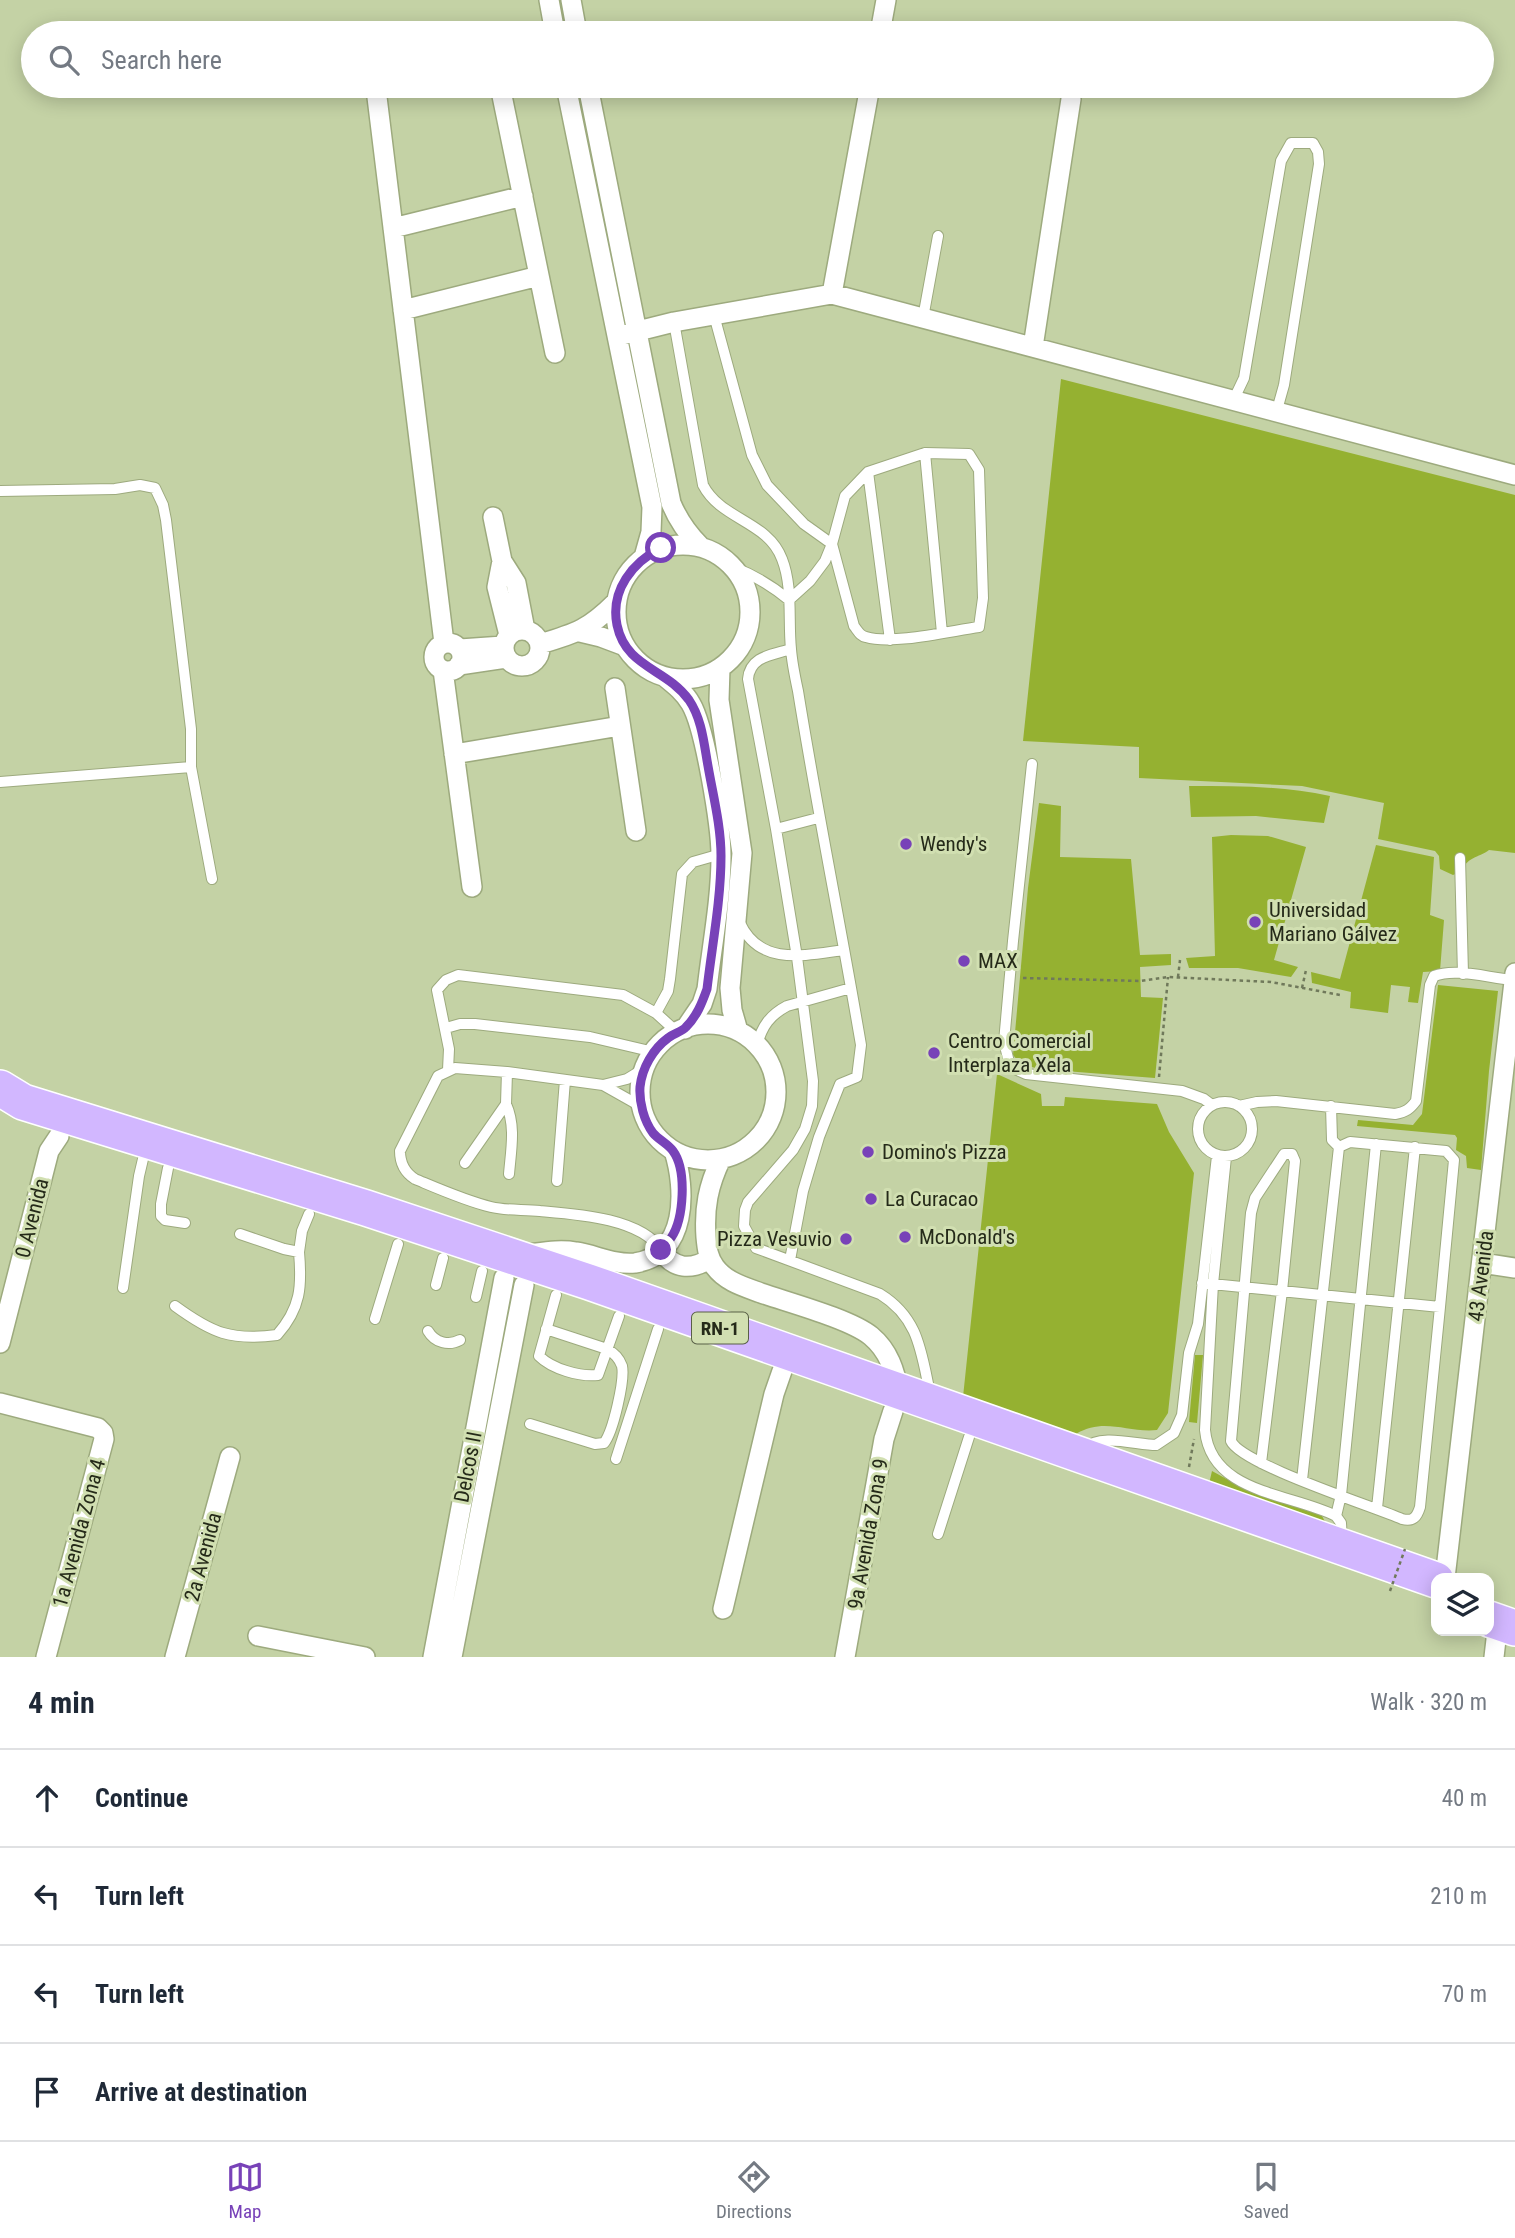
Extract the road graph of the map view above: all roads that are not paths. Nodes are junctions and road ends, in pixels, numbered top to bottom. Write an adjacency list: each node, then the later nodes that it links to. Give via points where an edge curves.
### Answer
1 (549, 0): 4 (street)
2 (571, 0): 5 (street)
3 (886, 0): 6 (street)
4 (553, 21)
5 (575, 21)
6 (882, 21)
7 (377, 98): 14 (street)
8 (503, 98): 13 (street)
9 (568, 98): 23 (street)
10 (590, 98): 22 (street)
11 (868, 98): 17 (street)
12 (1070, 99): 24 (street)
13 (523, 196): 14 (street); 16 (street)
14 (393, 228): 18 (street)
15 (938, 236): 20 (lane)
16 (540, 276): 18 (street); 25 (street)
17 (832, 294): 19 (street); 20 (street)
18 (403, 310): 46 (street)
19 (714, 315): 21 (street); 33 (lane, via 752,455 767,485 804,524)
20 (923, 318): 24 (street)
21 (674, 322): 22 (street); 37 (lane, via 703,485 713,501 751,523 774,544 782,557)
22 (637, 331): 23 (street); 34 (street, via 671,503 688,534)
23 (618, 336): 35 (street, via 652,507)
24 (1033, 347): 26 (street)
25 (555, 353)
26 (1234, 399): 27 (street); 27 (lane, via 1244,378 1281,161 1291,144 1313,143 1319,164)
27 (1277, 410): 30 (street)
28 (925, 453): 29 (lane); 40 (lane); 40 (lane, via 969,454 979,470 983,598 979,627)
29 (868, 472): 33 (lane, via 845,496); 41 (lane)
30 (1515, 475)
31 (0, 491): 53 (lane, via 155,488 166,520 191,729)
32 (493, 517): 42 (street, via 502,561 497,587)
33 (832, 544): 37 (lane, via 810,581); 41 (lane, via 854,626 867,638)
34 (701, 546): 35 (street, via 681,544); 36 (street)
35 (644, 557): 38 (street, via 625,577)
36 (733, 567): 37 (lane, via 753,574); 47 (street, via 751,601 750,627 739,650)
37 (789, 600): 45 (lane)
38 (616, 602): 39 (street); 44 (street, via 617,625)
39 (580, 632): 43 (street); 44 (street)
40 (942, 633): 41 (lane)
41 (890, 640)
42 (511, 642): 43 (street, via 532,632); 43 (street, via 517,666 529,665 539,656); 46 (street)
43 (540, 644)
44 (625, 646): 48 (street, via 642,665)
45 (791, 649): 55 (lane); 56 (lane, via 758,659 748,674)
46 (452, 657): 51 (street)
47 (720, 668): 48 (street, via 694,678); 62 (street, via 719,699 742,853)
48 (665, 677): 58 (street, via 679,688 698,719)
49 (615, 688): 50 (street)
50 (620, 726): 51 (street); 57 (street)
51 (454, 754): 61 (street)
52 (1032, 764): 81 (lane, via 1009,976 1004,1042 1009,1062 1015,1069 1038,1076 1158,1088 1196,1095)
53 (191, 767): 54 (lane); 60 (lane)
54 (0, 782)
55 (818, 818): 56 (lane); 63 (lane)
56 (776, 829): 64 (lane)
57 (636, 831)
58 (721, 855): 69 (lane, via 692,862 682,874 668,991); 71 (street, via 707,989 702,1004)
59 (1460, 858): 65 (lane)
60 (212, 879)
61 (472, 887)
62 (737, 918): 64 (lane, via 760,947); 72 (street, via 730,988)
63 (844, 950): 64 (lane); 67 (lane)
64 (797, 957): 68 (lane)
65 (1463, 974): 66 (lane); 83 (lane, via 1437,974 1432,979 1418,1091 1411,1109 1395,1114)
66 (1515, 978): 105 (street, 43 Avenida)
67 (851, 988): 68 (lane); 104 (lane, via 861,1045 857,1077 840,1084 819,1137)
68 (803, 1002): 73 (lane, via 770,1018); 104 (lane, via 812,1106 793,1150 748,1202 744,1218 747,1234 757,1248)
69 (656, 1013): 70 (lane, via 623,995 458,975 437,990); 71 (lane)
70 (446, 1028): 74 (lane, via 500,1026 590,1037); 75 (lane)
71 (681, 1031): 72 (street, via 702,1025); 74 (street, via 668,1038)
72 (738, 1031): 73 (street)
73 (757, 1045): 92 (street, via 771,1065 777,1089 774,1113 762,1134 744,1151)
74 (649, 1060): 78 (lane, via 627,1079); 84 (street, via 640,1087)
75 (449, 1070): 76 (lane); 101 (lane, via 438,1076 400,1151 401,1164 409,1175 493,1208 582,1216 632,1227)
76 (507, 1072): 77 (lane); 80 (lane)
77 (565, 1080): 78 (lane); 96 (lane)
78 (603, 1085): 84 (lane)
79 (0, 1088): 107 (highway, RN-1, via 23,1102 366,1208)
80 (506, 1104): 94 (lane); 95 (lane, via 512,1118)
81 (1212, 1105): 82 (lane); 91 (lane, via 1197,1128 1202,1145)
82 (1240, 1106): 83 (lane, via 1276,1101); 91 (lane, via 1250,1119 1251,1136 1242,1151)
83 (1331, 1106): 88 (lane, via 1332,1140)
84 (642, 1107): 90 (street, via 653,1133)
85 (0, 1119): 86 (highway, RN-1)
86 (59, 1136): 93 (highway, RN-1); 124 (street, 0 Avenida, via 49,1151)
87 (1376, 1144): 88 (lane, via 1350,1142); 89 (lane); 114 (lane)
88 (1339, 1147): 113 (lane)
89 (1415, 1147): 115 (lane); 117 (lane, via 1446,1151 1454,1160)
90 (674, 1151): 92 (street, via 697,1160); 101 (street, via 683,1195 676,1229)
91 (1222, 1156): 108 (lane)
92 (721, 1159): 103 (street, via 706,1200)
93 (156, 1163): 97 (highway, RN-1); 98 (lane, via 161,1216); 110 (lane, via 139,1176)
94 (465, 1163)
95 (509, 1174)
96 (558, 1181)
97 (309, 1214): 100 (highway, RN-1); 102 (lane)
98 (184, 1223)
99 (240, 1234): 102 (lane)
100 (398, 1244): 107 (highway, RN-1, via 440,1271); 119 (lane)
101 (661, 1250): 103 (street, via 666,1259 683,1268); 107 (street, via 634,1263 563,1250)
102 (299, 1252): 116 (lane, via 298,1301 277,1335 250,1339 226,1334 201,1325)
103 (710, 1259): 127 (street, via 732,1282 871,1336 895,1370)
104 (790, 1260): 129 (lane, via 880,1294 903,1311 917,1337)
105 (1482, 1263): 106 (street); 141 (street, 43 Avenida)
106 (1515, 1268)
107 (499, 1277): 112 (highway, RN-1); 127 (highway, RN-1, via 589,1282); 151 (street, Delcos II); 152 (street, Delcos II)
108 (1208, 1284): 109 (lane); 132 (lane, via 1189,1353 1182,1415 1174,1433 1156,1446 1100,1440); 139 (lane, via 1206,1438 1215,1459 1231,1476)
109 (1245, 1287): 111 (lane); 111 (lane, via 1255,1198 1283,1154 1289,1153 1295,1161); 135 (lane, via 1231,1441)
110 (123, 1288)
111 (1282, 1291): 113 (lane); 135 (lane)
112 (556, 1295): 118 (highway, RN-1); 120 (lane)
113 (1321, 1295): 114 (lane); 136 (lane)
114 (1359, 1298): 115 (lane); 137 (lane)
115 (1399, 1303): 117 (lane); 138 (lane)
116 (175, 1306)
117 (1440, 1307): 138 (lane, via 1420,1507 1415,1518 1406,1520)
118 (619, 1316): 121 (highway, RN-1); 125 (lane)
119 (375, 1319)
120 (546, 1329): 125 (lane); 125 (lane, via 540,1356 567,1370 598,1375)
121 (658, 1329): 126 (highway, RN-1); 134 (lane)
122 (428, 1331): 123 (lane, via 449,1344)
123 (460, 1340)
124 (0, 1343)
125 (607, 1349): 130 (lane, via 616,1355 623,1373 610,1435 604,1443)
126 (782, 1371): 127 (highway, RN-1); 144 (street)
127 (896, 1402): 129 (highway, RN-1); 131 (highway, RN-1); 153 (street, 9a Avenida Zona 9, via 884,1439)
128 (0, 1403): 148 (street, 1a Avenida Zona 4, via 98,1428 104,1439)
129 (932, 1404): 132 (highway, RN-1)
130 (530, 1424)
131 (969, 1437): 140 (lane); 143 (highway, RN-1)
132 (1080, 1456): 139 (highway, RN-1)
133 (230, 1457): 149 (street, 2a Avenida)
134 (616, 1459)
135 (1261, 1463): 136 (lane)
136 (1302, 1480): 137 (lane)
137 (1341, 1495): 138 (lane); 139 (lane)
138 (1377, 1508)
139 (1339, 1532): 142 (highway, RN-1)
140 (938, 1534)
141 (1447, 1573)
142 (1431, 1578)
143 (1431, 1598)
144 (723, 1609)
145 (1501, 1615): 154 (street)
146 (258, 1636): 147 (street)
147 (305, 1651): 150 (street)
148 (46, 1657)
149 (175, 1657)
150 (365, 1657)
151 (433, 1657)
152 (452, 1657)
153 (845, 1657)
154 (1494, 1657)

